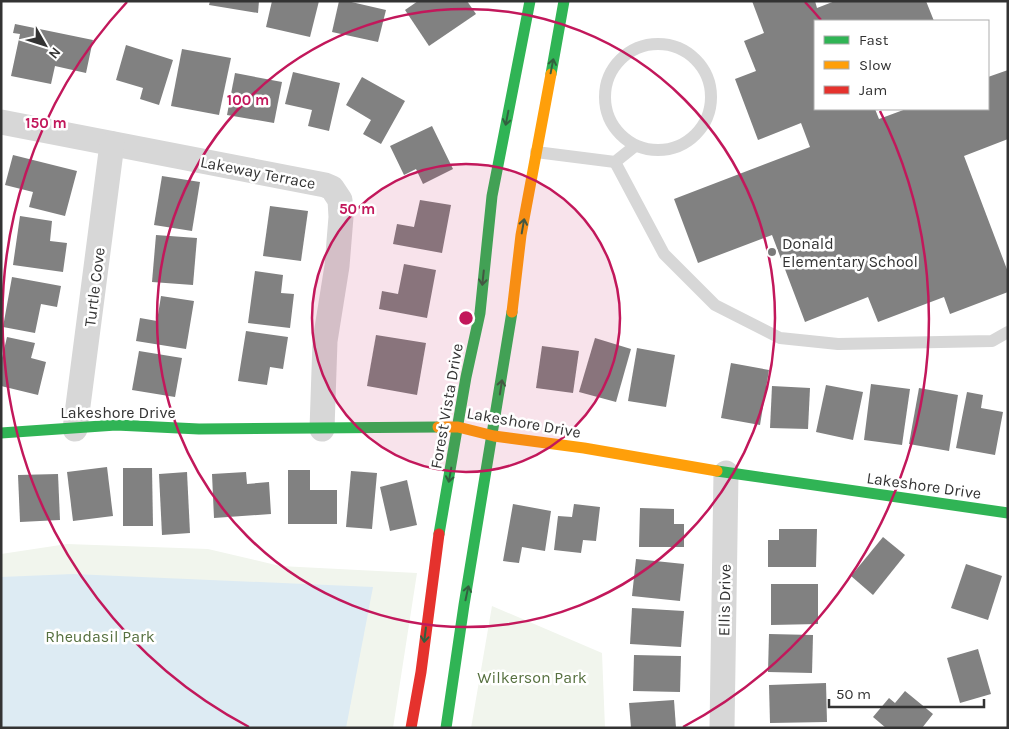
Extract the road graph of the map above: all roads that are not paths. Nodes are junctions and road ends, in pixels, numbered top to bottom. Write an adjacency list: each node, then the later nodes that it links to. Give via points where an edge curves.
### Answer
1 (530, 1): 9 (main road, Forest Vista Drive, one-way to 9, via 506,147 492,196 480,313)
2 (564, 1): 6 (main road, one-way to 2)
3 (1, 122): 4 (street, Lakeway Terrace)
4 (112, 144): 10 (street, Turtle Cove); 11 (street, Lakeway Terrace, via 325,185 336,192 341,217 337,266 324,341)
5 (635, 146): 5 (lane, via 668,150 685,144 699,132 708,116 712,98 709,80 700,64 687,52 671,45 654,44 638,48 613,70 606,85 609,119 618,133); 7 (lane)
6 (532, 152): 7 (lane); 13 (main road, one-way to 6)
7 (615, 162): 8 (lane, via 664,254 715,305 780,338 838,344 992,341)
8 (1008, 332)
9 (458, 427): 11 (main road, Lakeshore Drive); 13 (main road, Lakeshore Drive); 16 (main road, Forest Vista Drive, one-way to 16, via 434,564)
10 (75, 429): 11 (main road, Lakeshore Drive, via 116,425); 12 (main road, Lakeshore Drive)
11 (322, 429)
12 (1, 433)
13 (494, 436): 14 (main road, Lakeshore Drive, via 510,436); 17 (main road, one-way to 13)
14 (726, 473): 15 (main road, Lakeshore Drive); 18 (street, Ellis Drive)
15 (1008, 513)
16 (411, 728)
17 (446, 728)
18 (722, 728)

